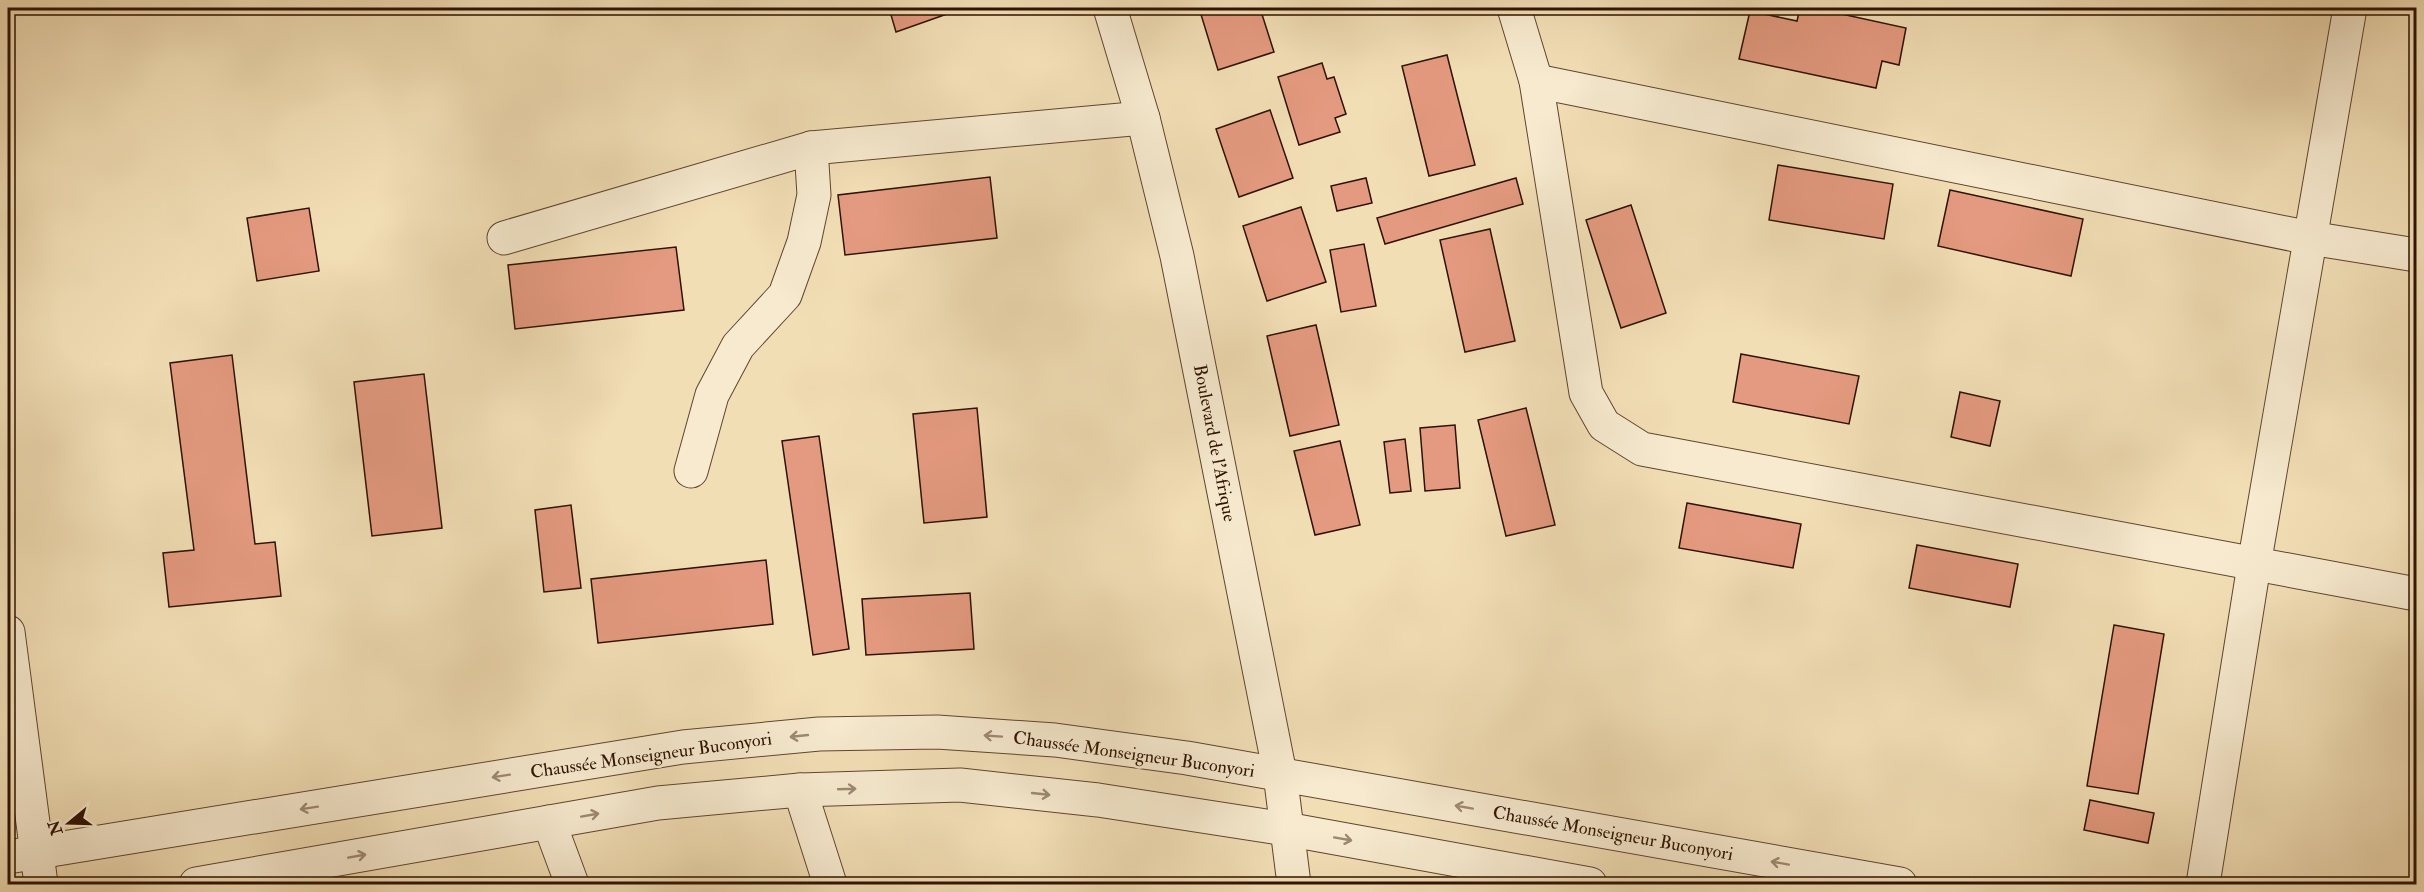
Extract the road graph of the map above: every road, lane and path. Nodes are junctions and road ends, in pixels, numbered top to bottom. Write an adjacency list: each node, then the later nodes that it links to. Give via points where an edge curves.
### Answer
1 (1110, 8): 5 (street, Boulevard de l'Afrique)
2 (1514, 8): 4 (street)
3 (2350, 8): 8 (street)
4 (1536, 81): 8 (street); 11 (street, via 1586,393 1604,425 1642,449)
5 (1143, 118): 6 (street); 14 (street, Boulevard de l'Afrique, via 1182,278)
6 (811, 148): 7 (street); 10 (street, via 814,195 804,242 785,295 738,346 712,395)
7 (504, 238)
8 (2310, 238): 9 (street); 11 (street)
9 (2416, 255)
10 (691, 471)
11 (2254, 565): 12 (street); 27 (street)
12 (2416, 594)
13 (8, 632): 18 (street)
14 (1280, 774): 17 (street, Boulevard de l'Afrique); 18 (street, Chaussée Monseigneur Buconyori, one-way to 18, via 1055,740 937,732 819,734 683,747); 26 (street, Chaussée Monseigneur Buconyori, one-way to 14)
15 (800, 790): 16 (street, one-way to 15, via 658,803); 17 (street, one-way to 17, via 960,785 1098,800); 23 (street)
16 (549, 822): 19 (street, one-way to 16); 22 (street)
17 (1286, 829): 24 (street, Boulevard de l'Afrique); 25 (street, one-way to 25)
18 (22, 855): 20 (street)
19 (294, 876): 21 (street)
20 (41, 885)
21 (196, 885)
22 (572, 885)
23 (830, 885)
24 (1294, 885)
25 (1590, 885)
26 (1900, 885)
27 (2203, 885)

